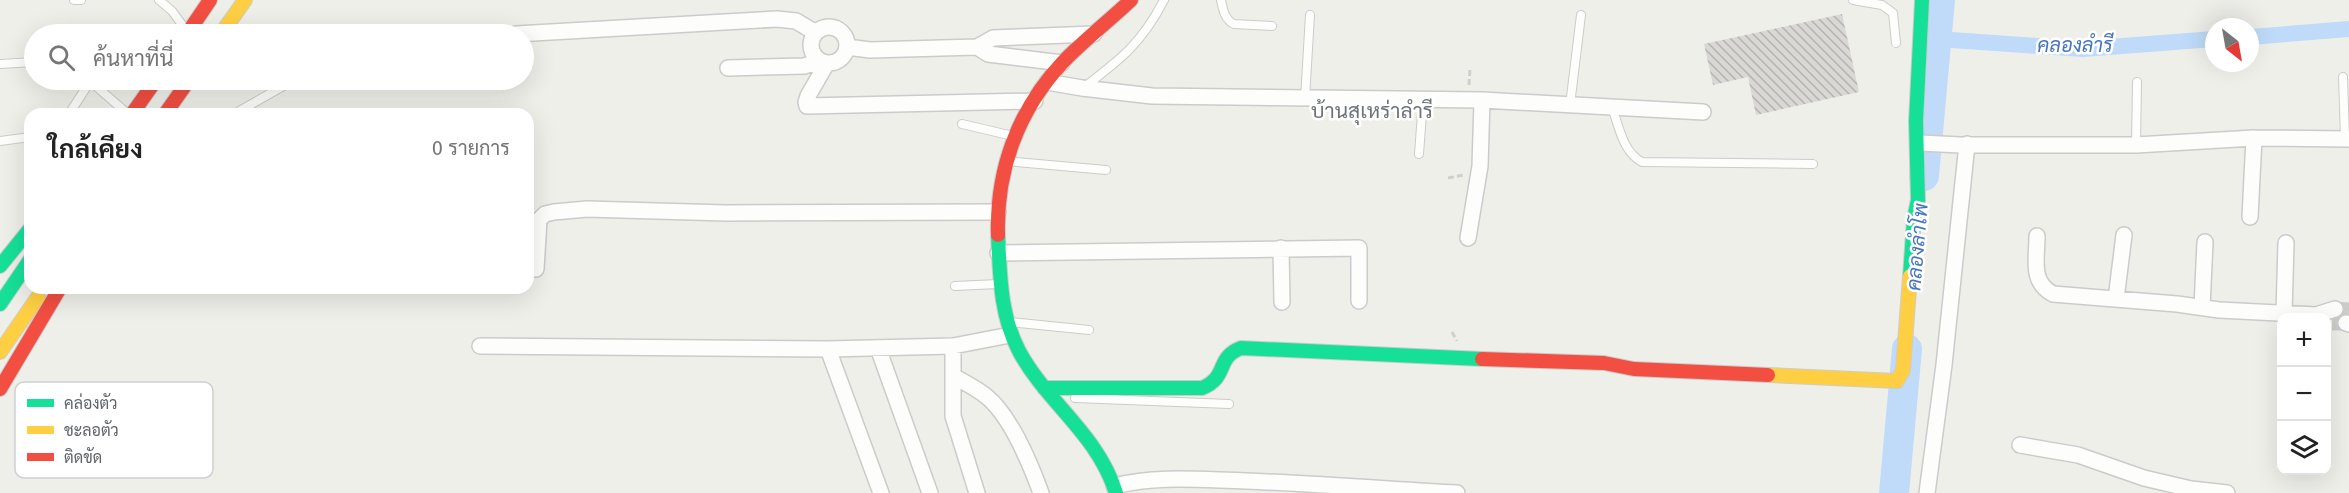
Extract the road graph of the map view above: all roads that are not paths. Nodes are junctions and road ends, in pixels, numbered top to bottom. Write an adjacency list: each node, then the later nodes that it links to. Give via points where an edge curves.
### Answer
1 (74, 0): 2 (lane)
2 (81, 0)
3 (159, 0): 13 (lane)
4 (210, 0): 14 (street)
5 (245, 0): 15 (street)
6 (1164, 0): 31 (lane, via 1135,45)
7 (1221, 0): 16 (lane, via 1230,22)
8 (1853, 0): 20 (lane, via 1882,5 1893,13)
9 (1922, 0): 55 (street)
10 (1126, 2): 19 (street)
11 (1310, 15): 37 (lane)
12 (1581, 15): 41 (lane)
13 (181, 24)
14 (193, 24)
15 (227, 24)
16 (1272, 26)
17 (534, 33): 18 (street, via 777,19 796,21)
18 (816, 33): 21 (street, via 826,27 837,29 845,37); 23 (street, via 811,45 816,57)
19 (1094, 34): 22 (street, via 993,38); 25 (street)
20 (1896, 44)
21 (847, 47): 22 (street); 23 (street, via 840,59)
22 (977, 47): 25 (street, via 988,54)
23 (824, 62): 27 (street); 40 (street, via 807,106)
24 (24, 63): 26 (lane)
25 (1062, 63): 29 (street)
26 (0, 64)
27 (728, 68)
28 (2343, 77): 53 (lane)
29 (1047, 82): 31 (street); 40 (street)
30 (2137, 82): 57 (lane)
31 (1082, 88): 37 (street, via 1152,96)
32 (84, 90): 43 (lane)
33 (102, 90): 44 (lane)
34 (148, 90): 45 (street)
35 (183, 90): 46 (street)
36 (276, 90): 47 (lane)
37 (1305, 99): 38 (street)
38 (1423, 100): 39 (street); 58 (lane)
39 (1482, 100): 41 (street); 67 (street, via 1480,166)
40 (1035, 101): 50 (street)
41 (1570, 105): 42 (street)
42 (1612, 107): 48 (street); 60 (lane, via 1626,147 1642,162)
43 (73, 108)
44 (123, 108)
45 (135, 108)
46 (172, 108)
47 (245, 108)
48 (1703, 112)
49 (962, 124): 50 (lane)
50 (1014, 136): 59 (street)
51 (24, 138): 54 (lane)
52 (2254, 138): 53 (street); 57 (street); 63 (street)
53 (2347, 139)
54 (0, 141)
55 (1918, 142): 56 (street); 94 (street, via 1918,200 1904,370 1897,381 1634,369 1604,363 1241,348 1225,356 1213,386)
56 (1964, 144): 57 (street); 103 (street, via 1944,365)
57 (2136, 145)
58 (1419, 154)
59 (1006, 161): 61 (lane); 62 (street)
60 (1813, 164)
61 (1106, 170)
62 (998, 212): 71 (street); 73 (street, via 554,212 539,220)
63 (2250, 217)
64 (2037, 236): 79 (street, via 2038,279 2042,288 2053,294)
65 (2124, 236): 79 (street)
66 (24, 237): 72 (street)
67 (1468, 238)
68 (2205, 242): 83 (street)
69 (2286, 243): 84 (street)
70 (1281, 248): 71 (street); 80 (street, via 1359,248); 81 (street)
71 (999, 253): 75 (street)
72 (0, 266)
73 (536, 269)
74 (24, 270): 82 (street)
75 (1001, 284): 76 (lane); 85 (street)
76 (955, 286)
77 (40, 294): 91 (street)
78 (56, 294): 93 (street)
79 (2116, 299): 83 (street)
80 (1359, 301)
81 (1282, 302)
82 (0, 304)
83 (2202, 307): 84 (street)
84 (2284, 313)
85 (1008, 328): 86 (lane); 88 (street); 94 (street)
86 (1089, 330)
87 (480, 346): 90 (street)
88 (953, 346): 89 (street); 92 (street)
89 (878, 348): 90 (street); 99 (street)
90 (828, 349): 98 (street)
91 (0, 352)
92 (954, 376): 100 (street, via 953,416); 101 (street, via 995,405 1025,455)
93 (0, 389)
94 (1048, 393): 95 (lane); 97 (street, via 1093,445)
95 (1229, 404)
96 (2020, 445): 104 (street, via 2078,455 2144,478 2191,489)
97 (1115, 489): 102 (street, via 1138,480 1165,479)
98 (881, 493)
99 (930, 493)
100 (977, 493)
101 (1041, 493)
102 (1457, 493)
103 (1927, 493)
104 (2227, 493)

